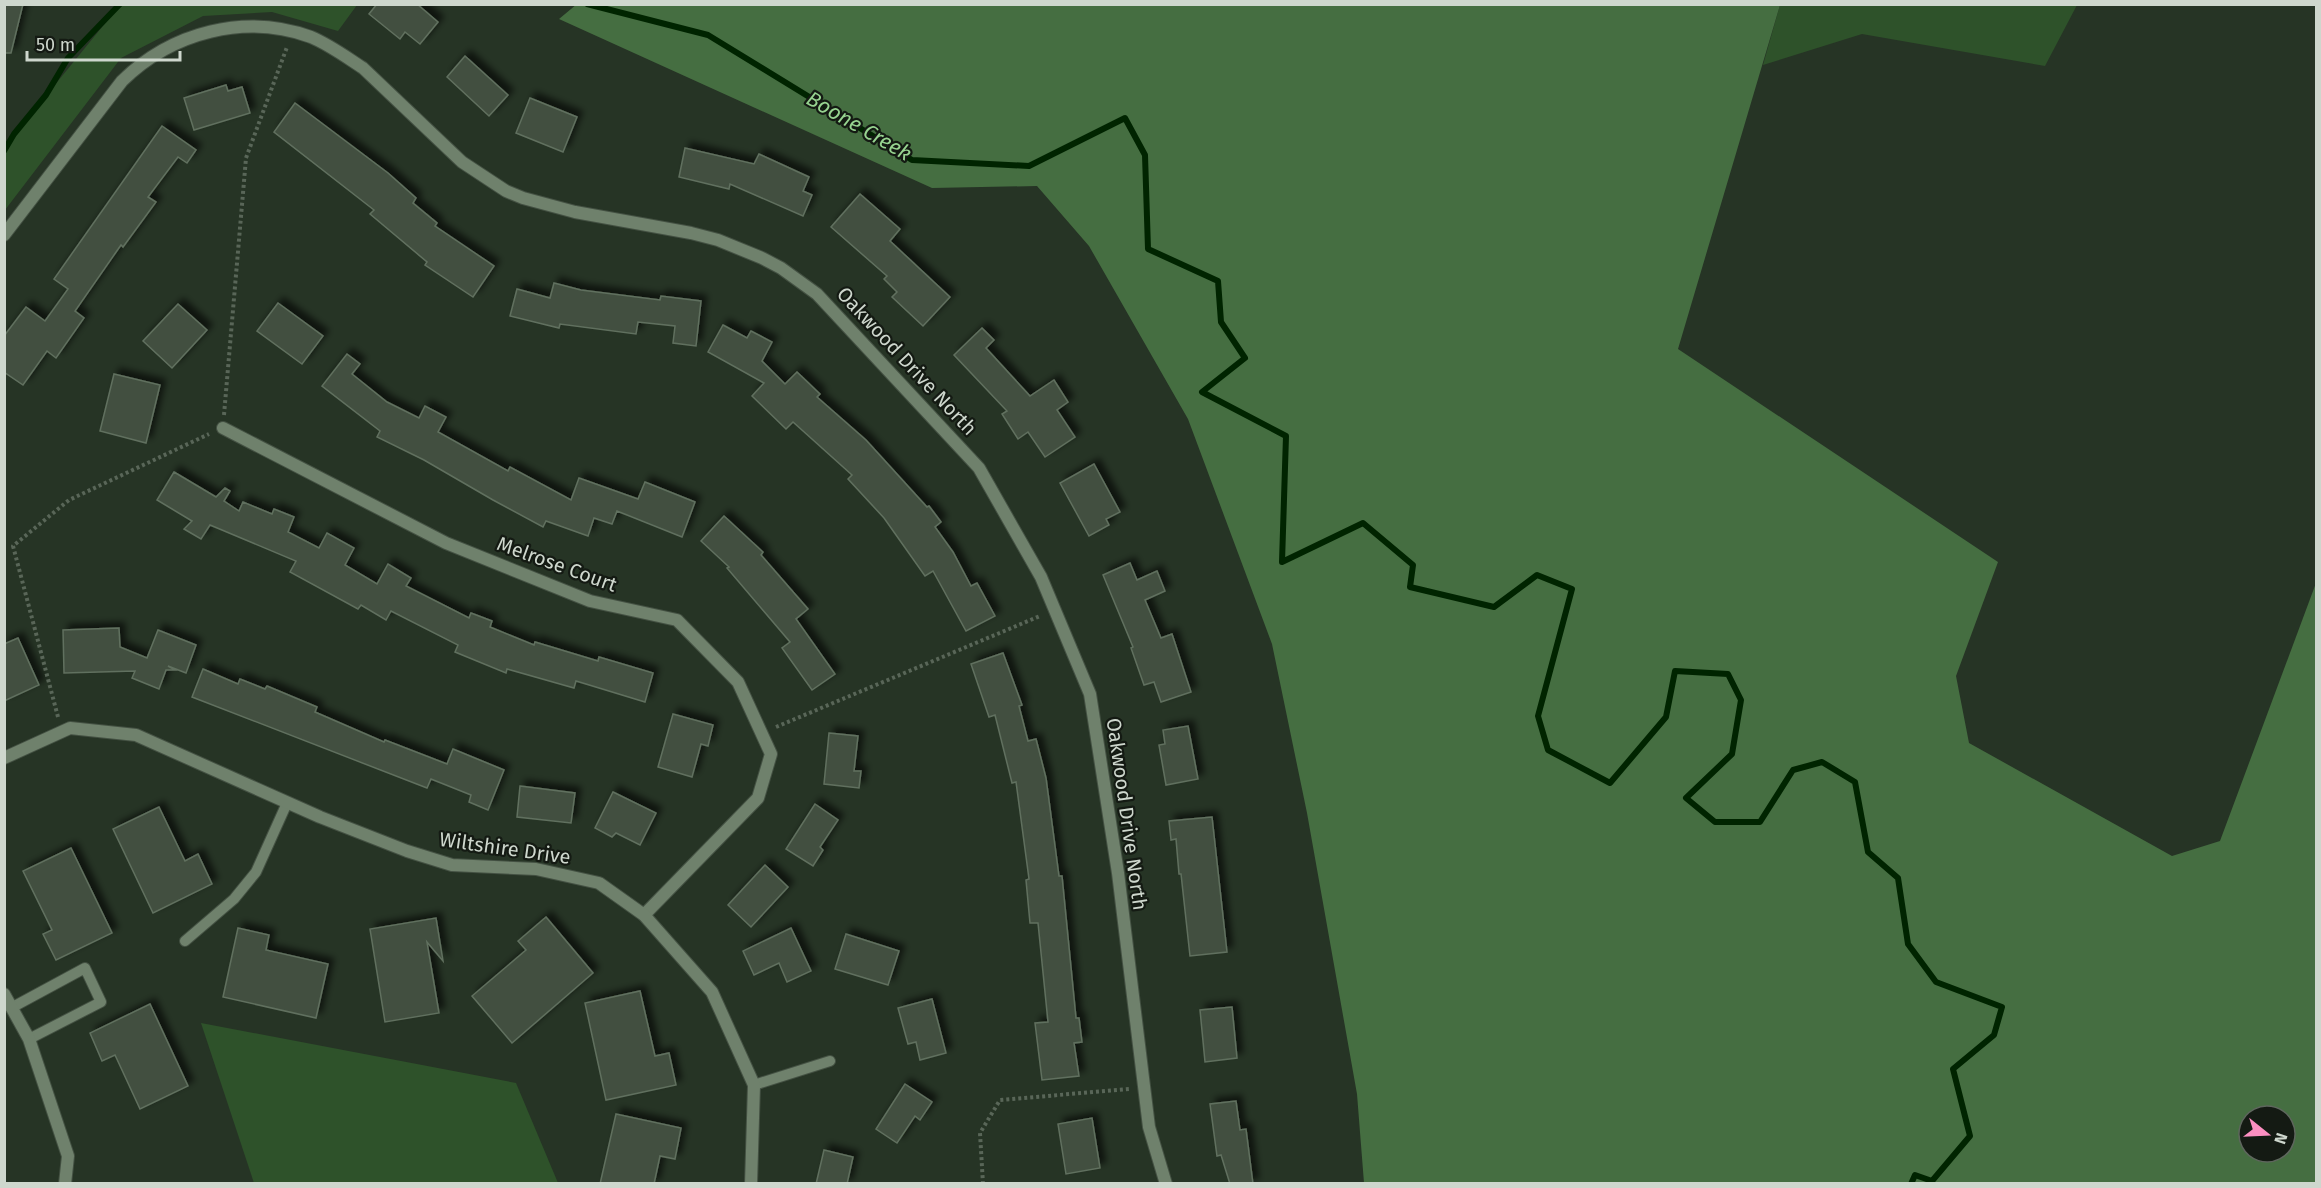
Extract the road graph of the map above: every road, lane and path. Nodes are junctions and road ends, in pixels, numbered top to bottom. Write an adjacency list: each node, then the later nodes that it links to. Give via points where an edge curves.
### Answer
1 (293, 31): 2 (street, Oakwood Drive North, via 246,27 205,32 157,52 122,81); 3 (path, via 246,158); 4 (street, Oakwood Drive North, via 329,45 363,68 462,162 506,191 575,213 718,240 762,258 811,289 979,468 1041,577)
2 (4, 235)
3 (223, 428): 5 (path, via 69,500 13,546); 6 (street, Melrose Court, via 446,543 590,601 677,620 738,682)
4 (1055, 610): 6 (path); 16 (street, Oakwood Drive North, via 1090,694 1118,873)
5 (62, 732): 7 (street, Wiltshire Drive); 8 (street, Wiltshire Drive, via 70,728 136,735)
6 (761, 733): 9 (street, Melrose Court, via 771,754 758,798)
7 (4, 758)
8 (287, 802): 9 (street, Wiltshire Drive, via 452,865 536,869 599,883); 10 (lane, via 256,873 234,899)
9 (644, 915): 15 (street, Wiltshire Drive, via 712,992)
10 (185, 941)
11 (4, 994): 12 (street)
12 (11, 1008): 13 (street); 13 (lane, via 85,968 101,1002)
13 (29, 1039): 17 (street, via 68,1156)
14 (830, 1061): 15 (lane)
15 (754, 1085): 18 (street, Wiltshire Drive)
16 (1144, 1088): 19 (path, via 1000,1100 980,1133); 20 (street, Oakwood Drive North, via 1149,1127)
17 (65, 1184)
18 (752, 1184)
19 (983, 1184)
20 (1166, 1184)

